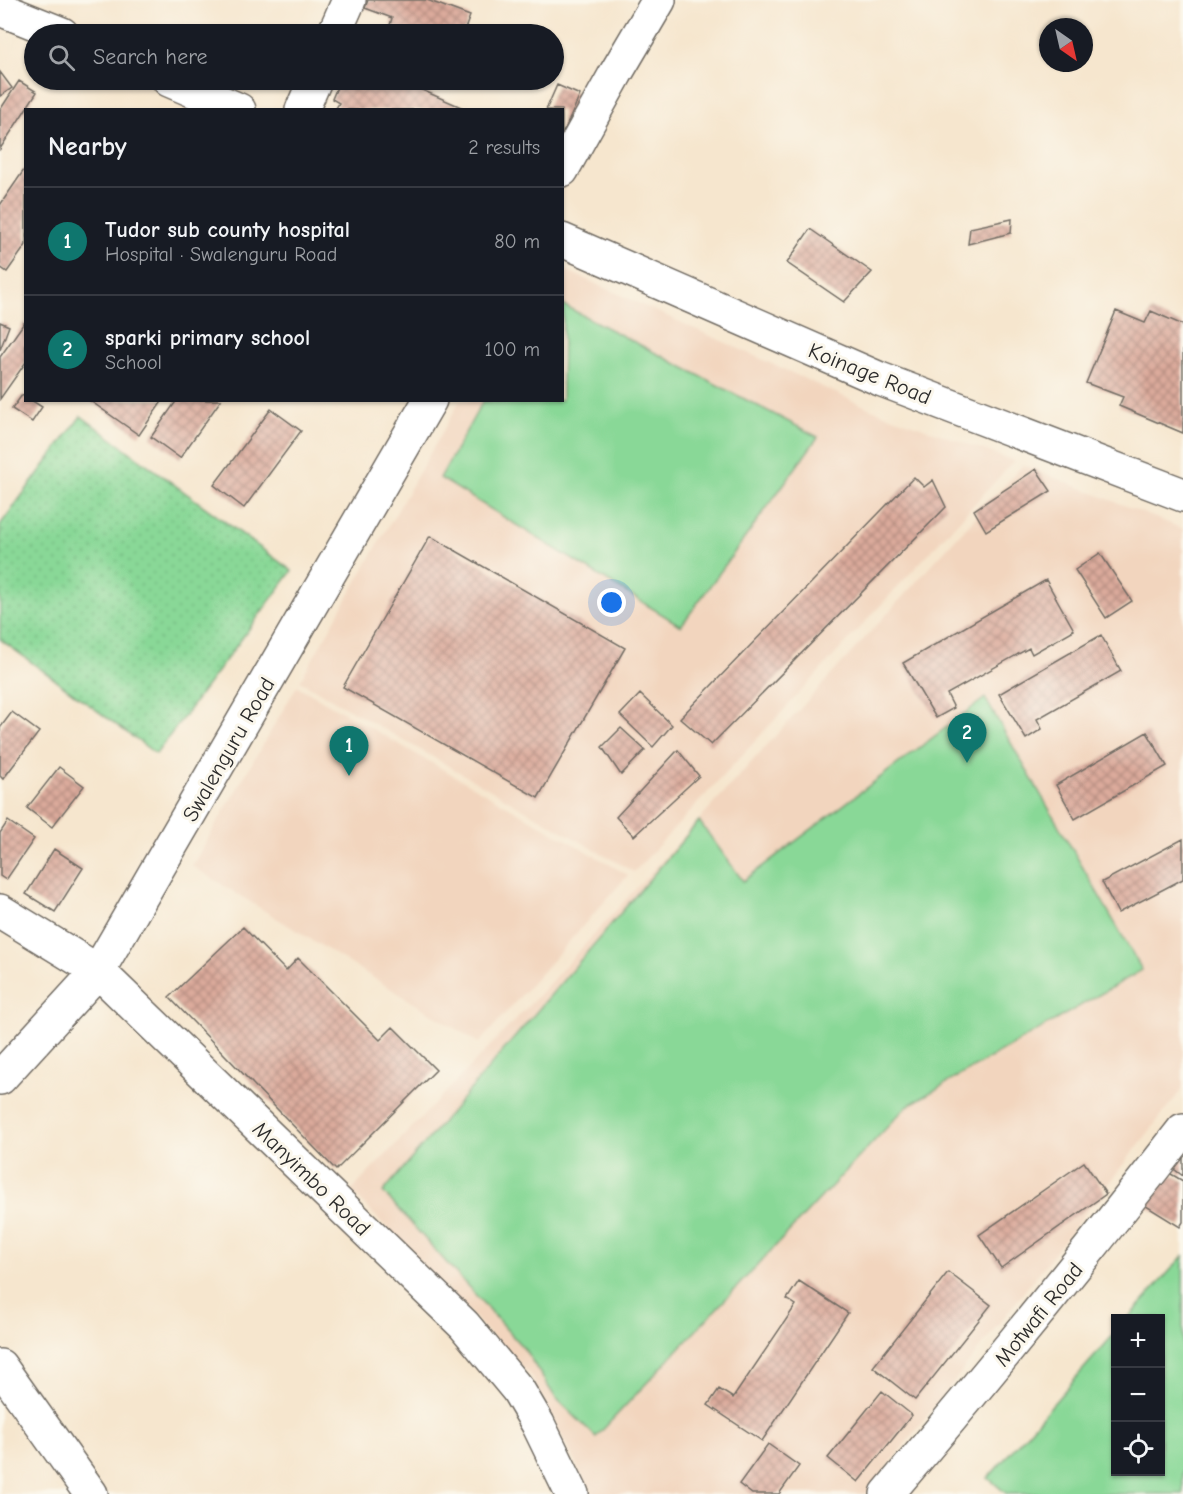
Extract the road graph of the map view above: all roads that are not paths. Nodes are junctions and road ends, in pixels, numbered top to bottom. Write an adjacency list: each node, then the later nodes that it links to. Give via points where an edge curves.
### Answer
1 (349, 0): 5 (street)
2 (659, 0): 10 (street)
3 (0, 9): 4 (street)
4 (37, 24)
5 (338, 24)
6 (192, 90): 8 (street)
7 (311, 90): 9 (street)
8 (234, 108)
9 (303, 108)
10 (564, 166)
11 (564, 241): 13 (street, Koinage Road, via 880,379)
12 (429, 402): 15 (street, Swalenguru Road)
13 (1183, 495)
14 (0, 910): 15 (street, Manyimbo Road)
15 (98, 971): 16 (street, Swalenguru Road); 20 (street, Manyimbo Road, via 464,1325 518,1390)
16 (0, 1078)
17 (1183, 1130): 21 (street, Motwafi Road, via 1085,1257)
18 (0, 1366): 19 (street)
19 (91, 1494)
20 (572, 1494)
21 (887, 1494)

